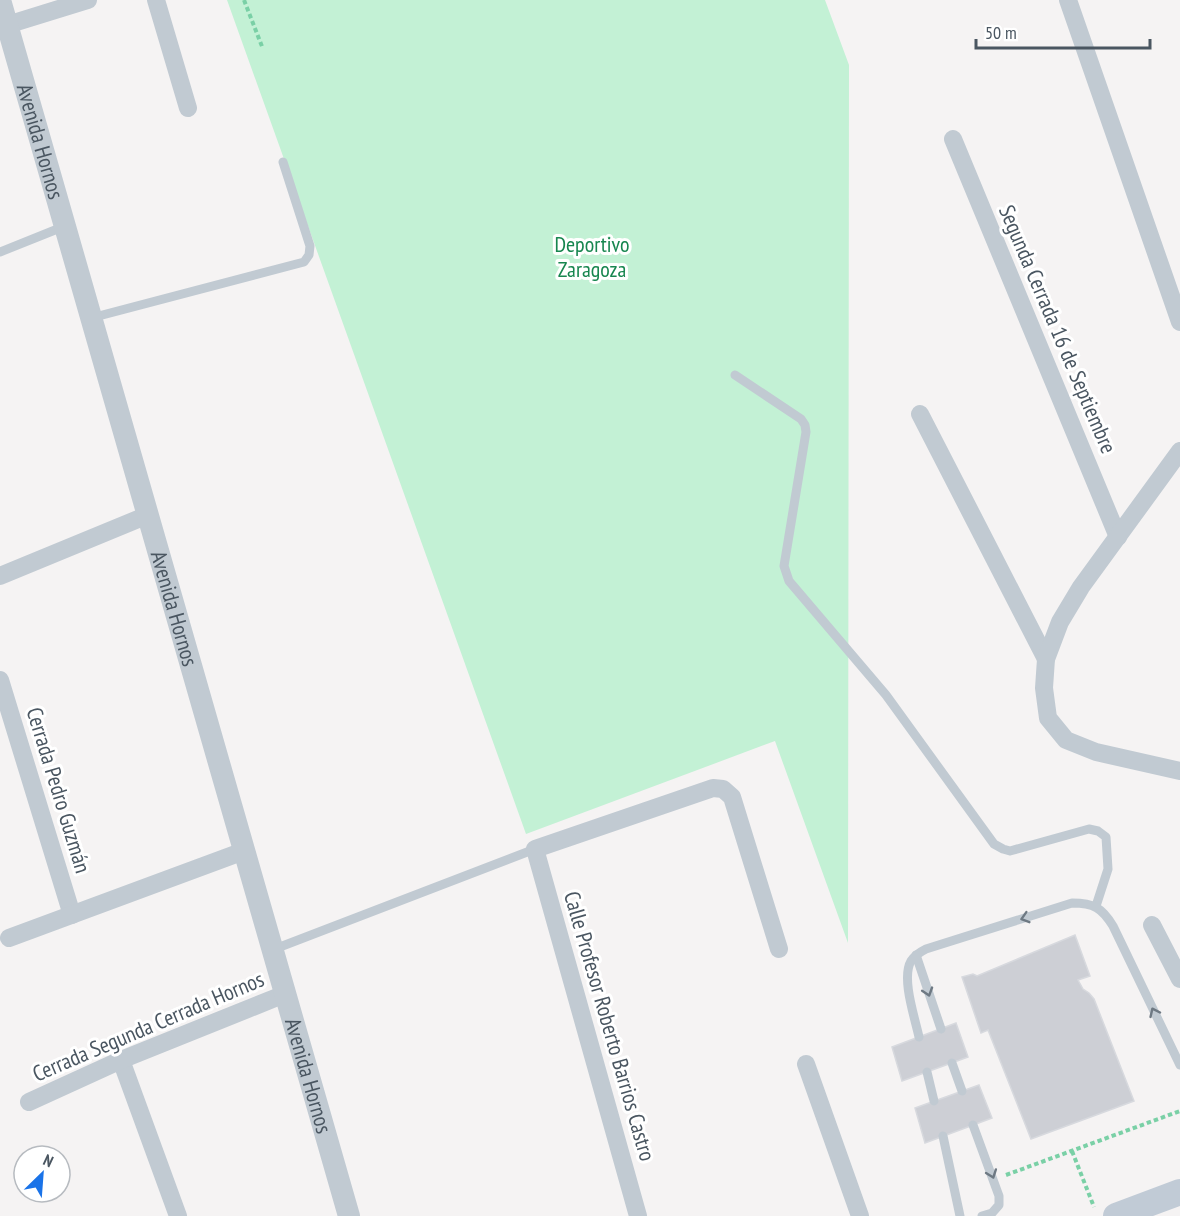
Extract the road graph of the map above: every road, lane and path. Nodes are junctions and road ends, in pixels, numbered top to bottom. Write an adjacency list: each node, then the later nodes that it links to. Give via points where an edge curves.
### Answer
1 (0, 0): 6 (street, Avenida Hornos)
2 (88, 0): 6 (street)
3 (156, 0): 8 (street)
4 (243, 0): 7 (path)
5 (1068, 0): 14 (street)
6 (8, 25): 11 (street, Avenida Hornos)
7 (263, 49)
8 (188, 108)
9 (953, 139): 19 (street, Segunda Cerrada 16 de Septiembre)
10 (284, 162): 13 (lane, via 310,246 304,262)
11 (65, 226): 12 (lane); 13 (street, Avenida Hornos)
12 (0, 250)
13 (91, 318): 18 (street, Avenida Hornos)
14 (1180, 322)
15 (735, 375): 26 (lane, via 805,425 784,566 789,581 886,696 994,844 1010,851 1089,829 1106,837 1108,869)
16 (920, 414): 21 (street)
17 (1180, 451): 19 (street)
18 (147, 515): 20 (street); 25 (street, Avenida Hornos)
19 (1118, 537): 21 (street, via 1060,622)
20 (0, 576)
21 (1046, 659): 23 (street, via 1048,718 1066,740 1096,752)
22 (0, 680): 27 (street, Cerrada Pedro Guzmán)
23 (1180, 771)
24 (535, 849): 30 (street, via 713,788 723,789 732,797); 31 (lane); 54 (street, Calle Profesor Roberto Barrios Castro)
25 (244, 851): 27 (street); 31 (street, Avenida Hornos)
26 (1096, 906): 32 (lane, one-way to 32, via 1072,903); 40 (lane, one-way to 26, via 1113,926)
27 (72, 915): 29 (street)
28 (1152, 925): 33 (street)
29 (9, 938)
30 (779, 949)
31 (272, 950): 34 (street, Avenida Hornos)
32 (916, 955): 35 (lane, one-way to 35); 36 (lane, via 910,963 908,983)
33 (1180, 979)
34 (285, 994): 37 (street, Cerrada Segunda Cerrada Hornos); 53 (street, Avenida Hornos)
35 (941, 1029)
36 (919, 1037)
37 (121, 1060): 44 (street, Cerrada Segunda Cerrada Hornos); 52 (street)
38 (952, 1063): 42 (lane)
39 (806, 1064): 55 (street)
40 (1180, 1065)
41 (927, 1072): 43 (lane)
42 (962, 1091)
43 (934, 1101)
44 (29, 1102)
45 (1180, 1111): 48 (path)
46 (973, 1125): 49 (lane, one-way to 49)
47 (943, 1136): 56 (lane)
48 (1072, 1151): 49 (path); 51 (path)
49 (994, 1180): 57 (lane, via 999,1205)
50 (1180, 1192): 51 (main road)
51 (1105, 1213)
52 (178, 1216)
53 (349, 1216)
54 (638, 1216)
55 (860, 1216)
56 (960, 1216)
57 (982, 1216)

